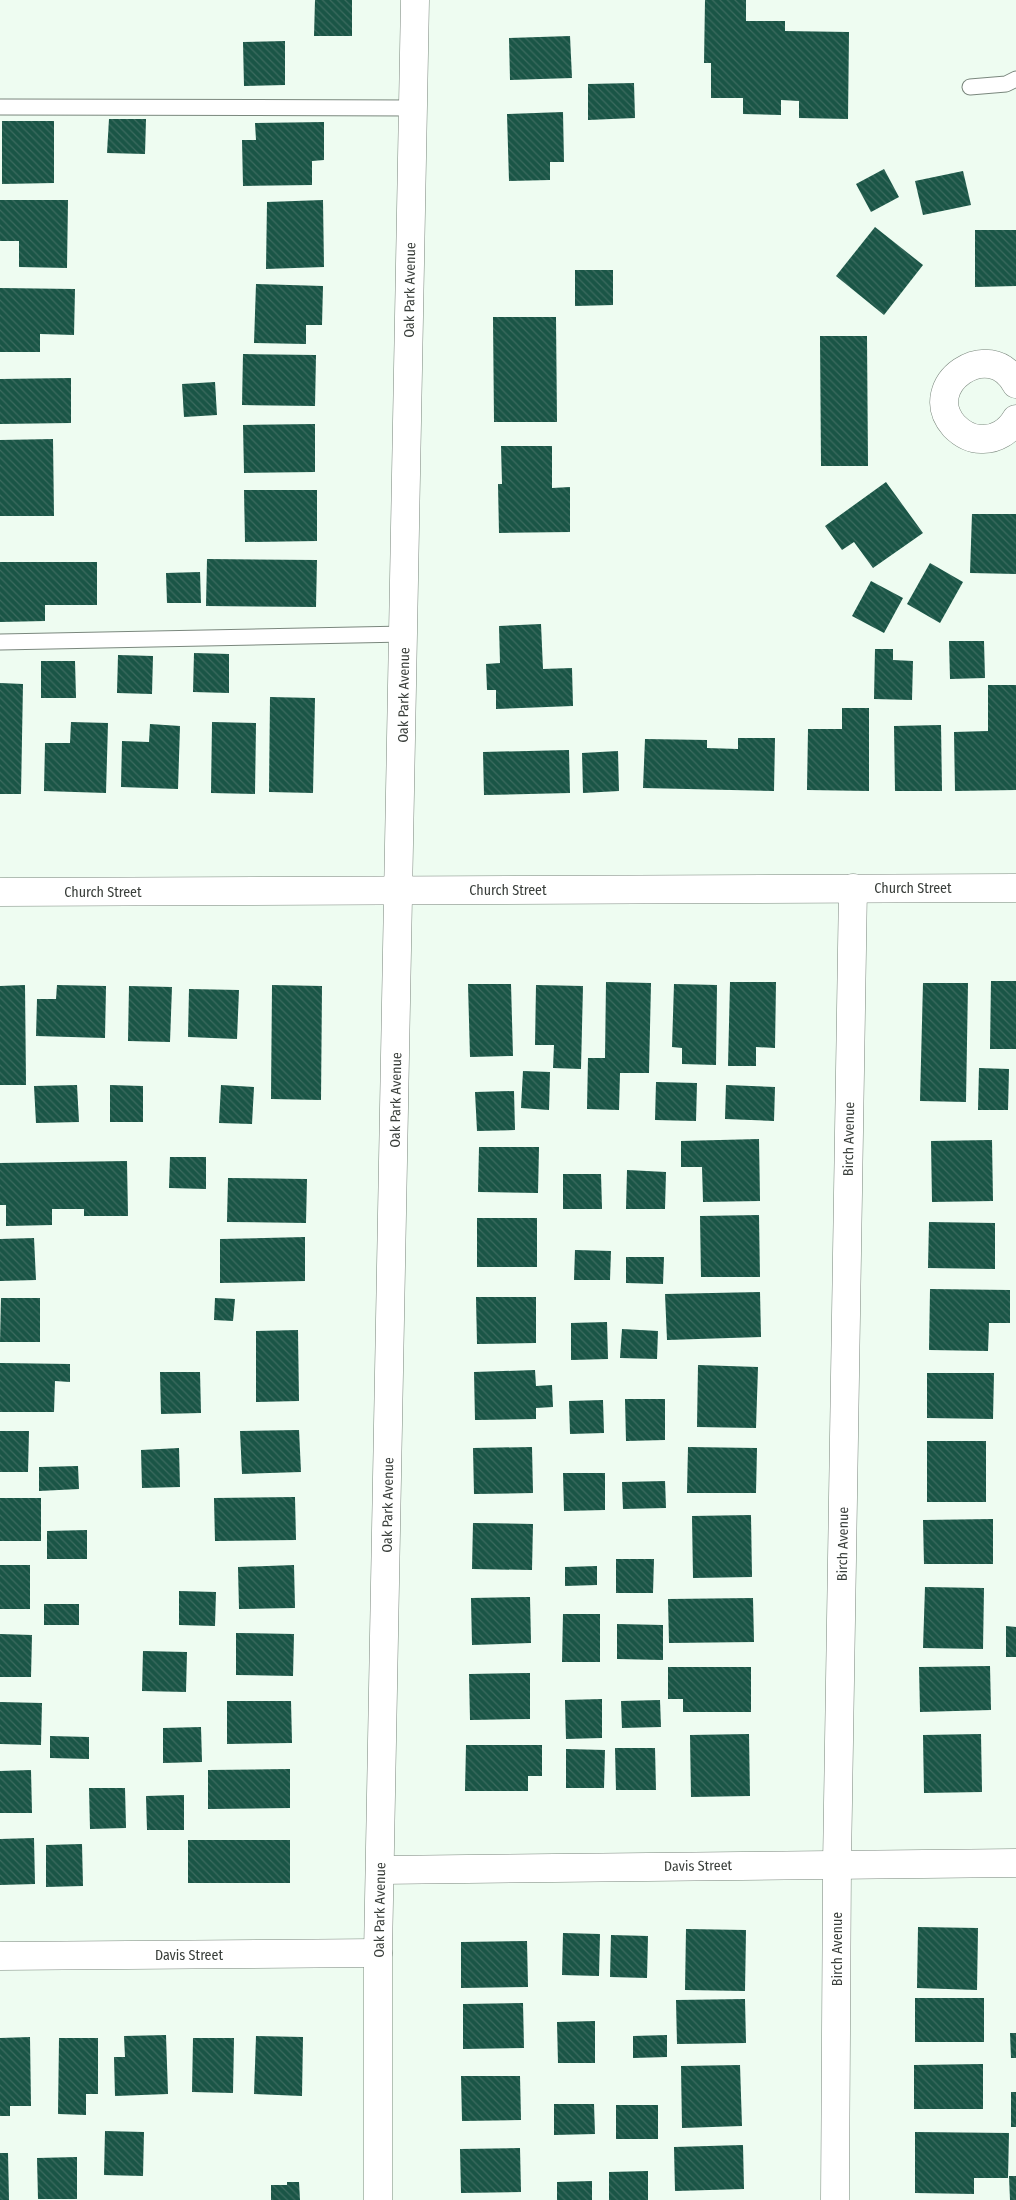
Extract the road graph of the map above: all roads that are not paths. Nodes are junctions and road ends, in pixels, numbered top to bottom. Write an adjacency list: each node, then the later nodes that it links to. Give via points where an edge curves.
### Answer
1 (415, 0): 5 (street, Oak Park Avenue)
2 (1016, 79): 3 (lane, via 1006,84)
3 (970, 87)
4 (0, 107): 5 (lane)
5 (413, 108): 8 (street, Oak Park Avenue)
6 (1016, 384): 7 (street, via 1004,370 991,364 978,364 966,367 955,376 945,398 950,421 968,437 992,438 1003,433)
7 (1016, 419)
8 (405, 634): 9 (lane); 12 (street, Oak Park Avenue)
9 (0, 642)
10 (853, 888): 11 (street, Church Street); 12 (street, Church Street); 15 (street, Birch Avenue)
11 (1016, 888)
12 (400, 890): 13 (street, Church Street); 16 (street, Oak Park Avenue)
13 (0, 892)
14 (1016, 1863): 15 (street, Davis Street)
15 (837, 1864): 16 (street, Davis Street); 20 (street, Birch Avenue)
16 (380, 1870): 17 (street, Oak Park Avenue)
17 (378, 1953): 18 (street, Davis Street); 19 (street, Oak Park Avenue)
18 (0, 1956)
19 (378, 2200)
20 (835, 2200)

